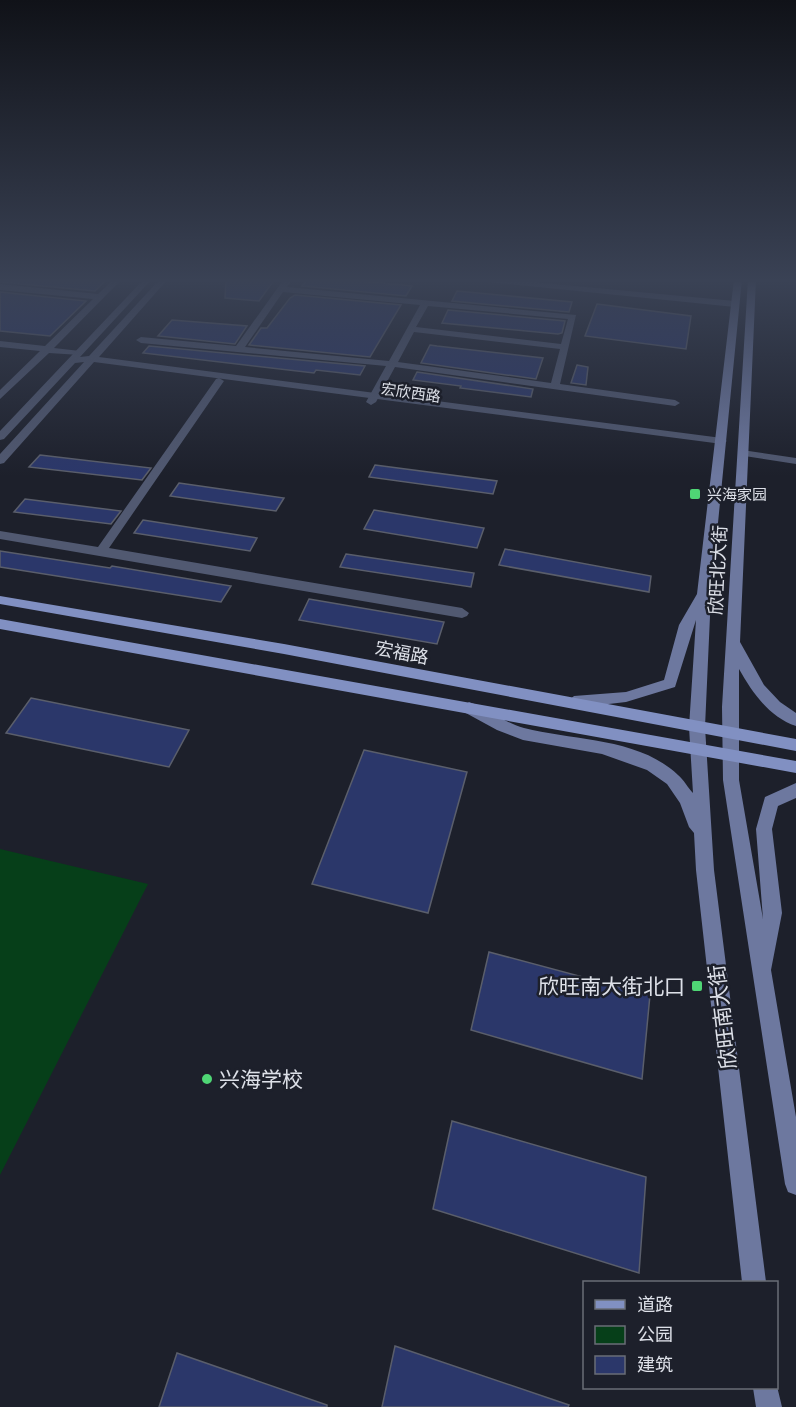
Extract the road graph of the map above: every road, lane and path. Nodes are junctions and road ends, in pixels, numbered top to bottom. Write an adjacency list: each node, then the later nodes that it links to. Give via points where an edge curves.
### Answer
1 (8, 345): 12 (street, 宏欣西路)
2 (51, 345): 12 (street)
3 (85, 345): 14 (street)
4 (105, 345): 15 (street)
5 (199, 345): 13 (street)
6 (242, 345): 13 (street)
7 (402, 345): 16 (street)
8 (545, 345): 11 (street)
9 (732, 345): 23 (main road, 欣旺北大街)
10 (748, 345): 24 (main road, 欣旺北大街)
11 (565, 347): 18 (street)
12 (48, 348): 14 (street, 宏欣西路); 19 (street)
13 (240, 348): 16 (street)
14 (74, 356): 15 (street, 宏欣西路); 22 (street)
15 (89, 362): 17 (street, 宏欣西路); 20 (street, 宏欣西路); 26 (street)
16 (392, 364): 18 (street); 20 (street)
17 (219, 381): 20 (street, 宏欣西路); 29 (street)
18 (555, 385): 21 (street)
19 (0, 396)
20 (373, 399): 23 (street, 宏欣西路)
21 (675, 403)
22 (0, 437)
23 (722, 445): 30 (main road, 欣旺北大街)
24 (742, 449): 25 (street); 27 (street); 34 (main road, 欣旺北大街)
25 (796, 453)
26 (0, 461)
27 (796, 461)
28 (0, 535): 29 (street)
29 (101, 551): 32 (street)
30 (704, 594): 35 (main road, via 686,625 670,683 626,697); 38 (main road, 欣旺北大街)
31 (0, 598): 35 (main road, 宏福路)
32 (462, 613)
33 (0, 624): 36 (main road)
34 (734, 641): 37 (main road, via 760,694); 39 (main road, 欣旺北大街)
35 (568, 702): 38 (main road, 宏福路)
36 (469, 708): 41 (main road); 45 (main road, via 521,733 620,751 660,770 682,790 696,819)
37 (796, 720)
38 (697, 727): 39 (main road, 宏福路); 41 (main road, 欣旺北大街)
39 (730, 734): 40 (main road, 宏福路); 42 (main road, 欣旺北大街)
40 (796, 745)
41 (698, 750): 42 (main road); 45 (main road, 欣旺南大街)
42 (730, 756): 43 (main road); 46 (main road)
43 (796, 767)
44 (796, 790): 46 (main road, via 771,802 764,829 773,913)
45 (705, 870): 48 (main road, 欣旺南大街)
46 (761, 977): 47 (main road)
47 (796, 1184)
48 (754, 1281)
49 (766, 1389): 50 (main road)
50 (769, 1407)

